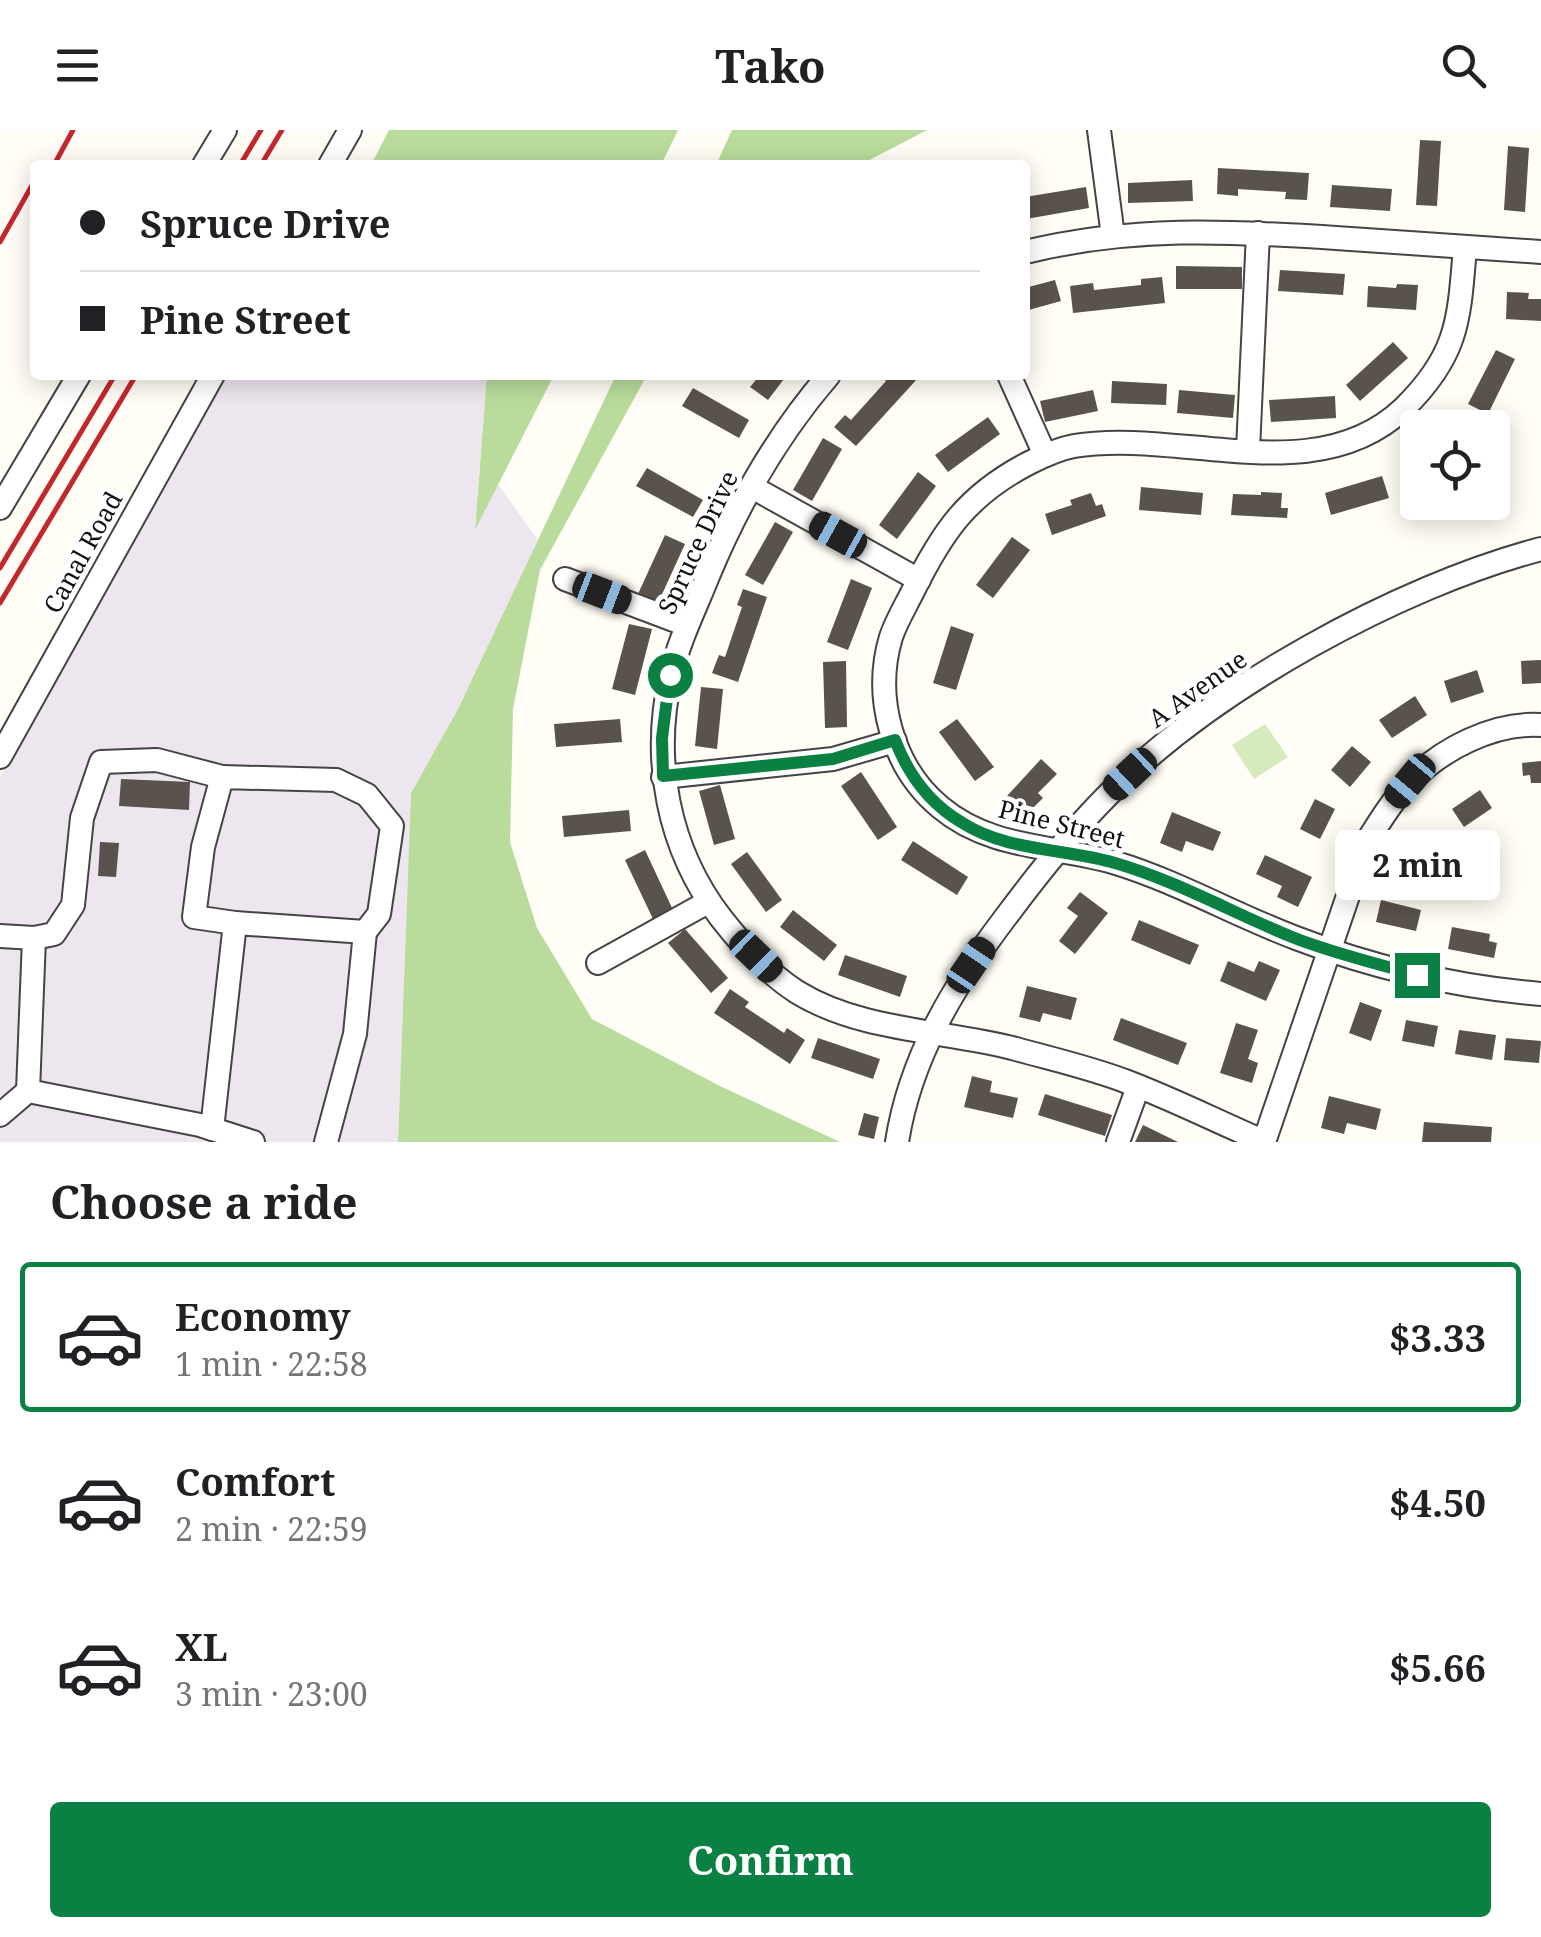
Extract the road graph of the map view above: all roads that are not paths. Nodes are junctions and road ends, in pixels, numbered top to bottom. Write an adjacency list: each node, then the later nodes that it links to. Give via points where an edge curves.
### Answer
1 (225, 130): 4 (street)
2 (350, 130): 5 (street)
3 (1099, 130): 7 (street)
4 (207, 160)
5 (333, 160)
6 (1258, 233): 7 (street); 8 (street); 15 (street)
7 (1112, 236): 9 (street)
8 (1465, 247): 10 (street); 15 (street, Pine Street, via 1459,318 1446,357 1396,416 1313,451)
9 (1030, 251)
10 (1541, 252)
11 (76, 380): 18 (street)
12 (209, 380): 25 (street, Canal Road)
13 (825, 380): 17 (street, Spruce Drive)
14 (1011, 380): 16 (street)
15 (1248, 450): 16 (street, Pine Street, via 1109,442)
16 (1044, 455): 21 (street, Pine Street, via 966,506)
17 (752, 487): 21 (street); 22 (street, Spruce Drive)
18 (0, 508)
19 (1541, 549): 28 (street, A Avenue, via 1400,600 1273,668 1151,755)
20 (565, 579): 22 (street)
21 (919, 580): 24 (street, Pine Street, via 892,636 886,666 885,704)
22 (687, 625): 27 (street, Spruce Drive, via 670,675)
23 (1541, 725): 34 (street, via 1472,738 1410,781 1366,843)
24 (895, 740): 27 (street, via 833,759); 28 (street, Pine Street, via 925,794 964,824)
25 (0, 757)
26 (222, 776): 30 (street, via 194,917); 31 (street, via 336,780 367,795 392,826 379,914); 33 (street, via 157,760 100,762 82,818 73,905 54,934)
27 (663, 776): 29 (street, Spruce Drive, via 670,816)
28 (1056, 852): 34 (street, Pine Street, via 1114,862); 37 (street, A Avenue, via 954,989)
29 (708, 902): 35 (street); 37 (street, Spruce Drive, via 734,936 798,992 830,1008)
30 (235, 923): 31 (street); 41 (street)
31 (365, 932): 43 (street, via 355,1034)
32 (0, 936): 33 (street)
33 (34, 938): 39 (street)
34 (1329, 949): 36 (street, Pine Street, via 1417,975); 46 (street)
35 (598, 964)
36 (1541, 994)
37 (932, 1034): 38 (street, Spruce Drive, via 1012,1048); 44 (street, A Avenue, via 908,1091)
38 (1138, 1087): 45 (street); 46 (street, Spruce Drive)
39 (28, 1091): 40 (street); 41 (street)
40 (0, 1115)
41 (212, 1129): 42 (street)
42 (254, 1142)
43 (326, 1142)
44 (897, 1142)
45 (1118, 1142)
46 (1264, 1142)

